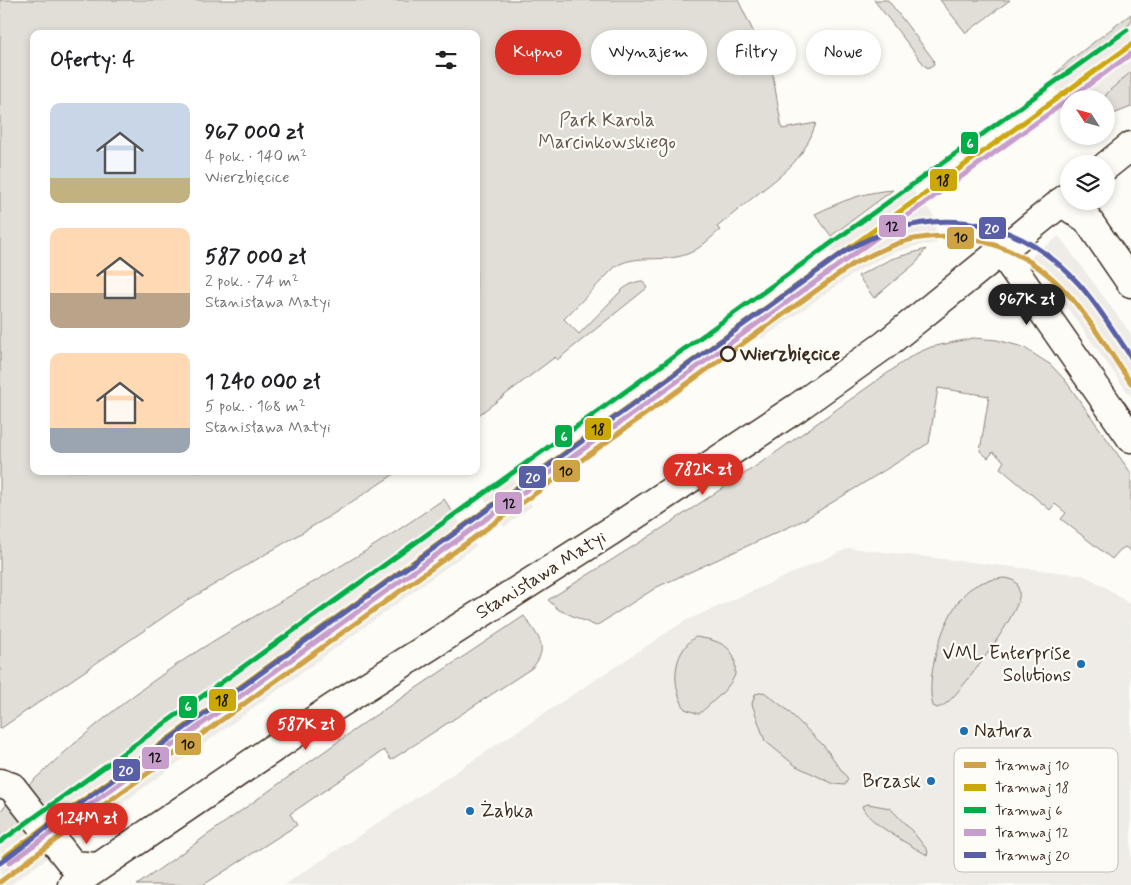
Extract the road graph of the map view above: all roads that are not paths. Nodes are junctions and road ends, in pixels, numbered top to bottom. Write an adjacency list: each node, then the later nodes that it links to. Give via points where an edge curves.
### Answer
1 (1131, 146): 2 (street)
2 (1115, 159)
3 (1060, 203): 5 (street, Stanisława Matyi)
4 (1077, 210): 6 (street, via 1087,219)
5 (1001, 252): 7 (street); 9 (street, Stanisława Matyi, via 885,345 798,408 331,709)
6 (1131, 283)
7 (1131, 438)
8 (0, 783): 9 (street, via 12,787 72,865)
9 (98, 867): 10 (street, Stanisława Matyi)
10 (72, 885)

